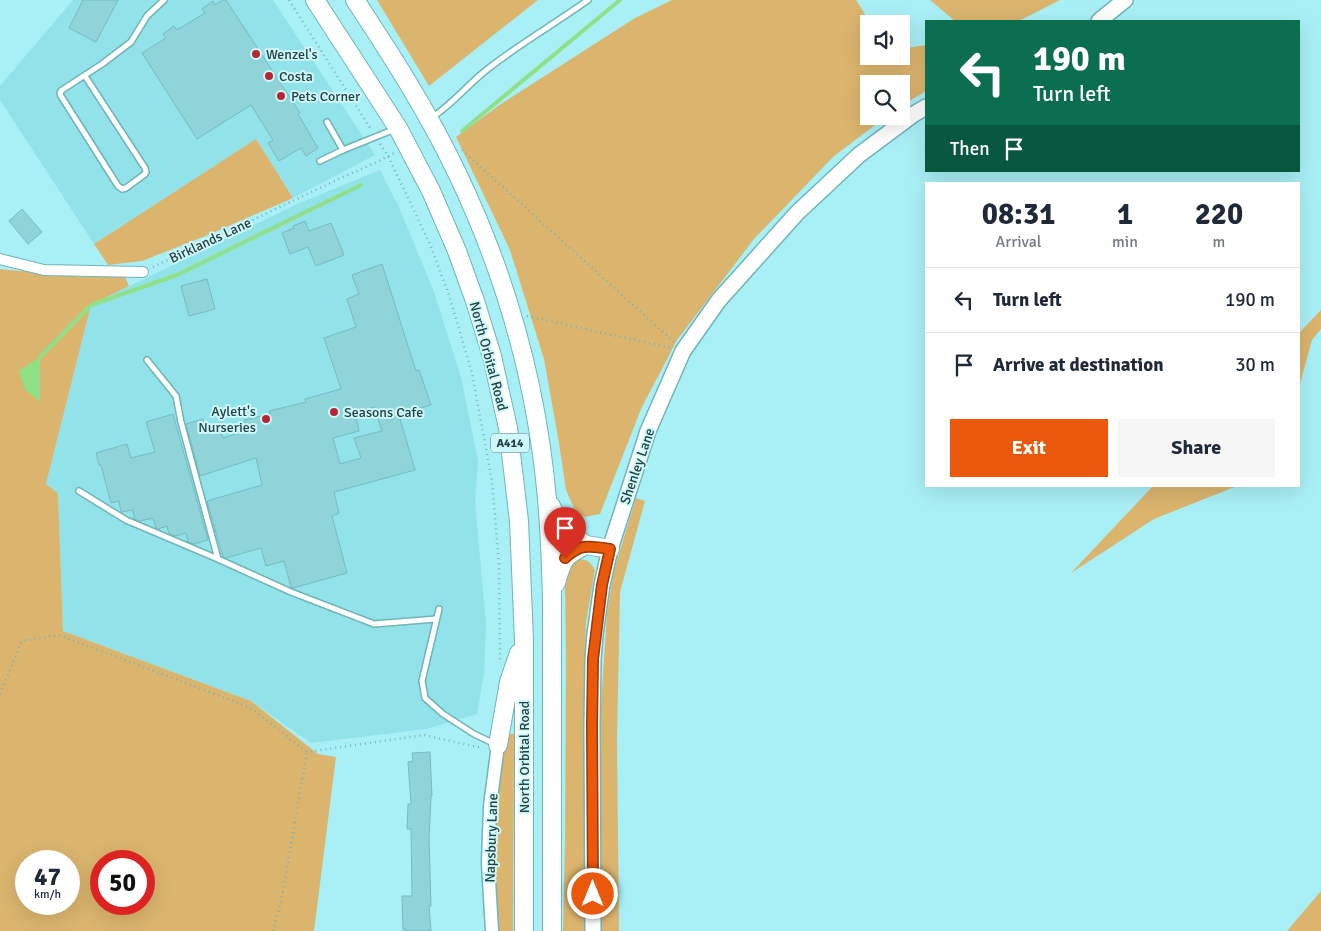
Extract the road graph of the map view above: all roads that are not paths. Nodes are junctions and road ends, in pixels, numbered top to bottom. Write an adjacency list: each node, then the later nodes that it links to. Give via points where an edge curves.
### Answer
1 (164, 0): 7 (lane, via 147,16 131,42)
2 (315, 0): 11 (highway, North Orbital Road / A414)
3 (355, 0): 9 (highway, North Orbital Road / A414)
4 (588, 0): 9 (lane, via 491,67)
5 (1125, 0): 6 (main road)
6 (1100, 20)
7 (85, 76): 7 (lane, via 62,90 61,96 118,186 126,188 145,174 145,168)
8 (925, 108): 20 (main road, Shenley Lane, via 859,155 797,213 719,300 683,351 648,430)
9 (429, 119): 18 (highway, North Orbital Road / A414, via 470,201 511,312 526,366)
10 (327, 122): 12 (lane)
11 (398, 128): 12 (lane); 25 (highway, North Orbital Road / A414, via 457,251 492,356 508,428 518,512)
12 (343, 150): 13 (lane)
13 (320, 161)
14 (0, 258): 15 (street, via 44,270)
15 (142, 272)
16 (147, 360): 21 (lane, via 176,396)
17 (79, 491): 21 (lane, via 126,520)
18 (547, 499): 19 (highway, via 560,525); 22 (highway, North Orbital Road / A414)
19 (586, 545): 20 (highway); 22 (highway, via 565,558)
20 (610, 549): 30 (main road, Shenley Lane, via 593,659)
21 (218, 559): 24 (lane, via 374,624)
22 (552, 597): 29 (highway, North Orbital Road / A414)
23 (439, 609): 24 (lane)
24 (436, 619): 26 (lane, via 422,681 425,698 443,714)
25 (524, 640): 26 (highway, via 510,682); 28 (highway, North Orbital Road / A414)
26 (497, 748): 27 (street, Napsbury Lane, via 488,863)
27 (492, 931)
28 (524, 931)
29 (552, 931)
30 (593, 931)

